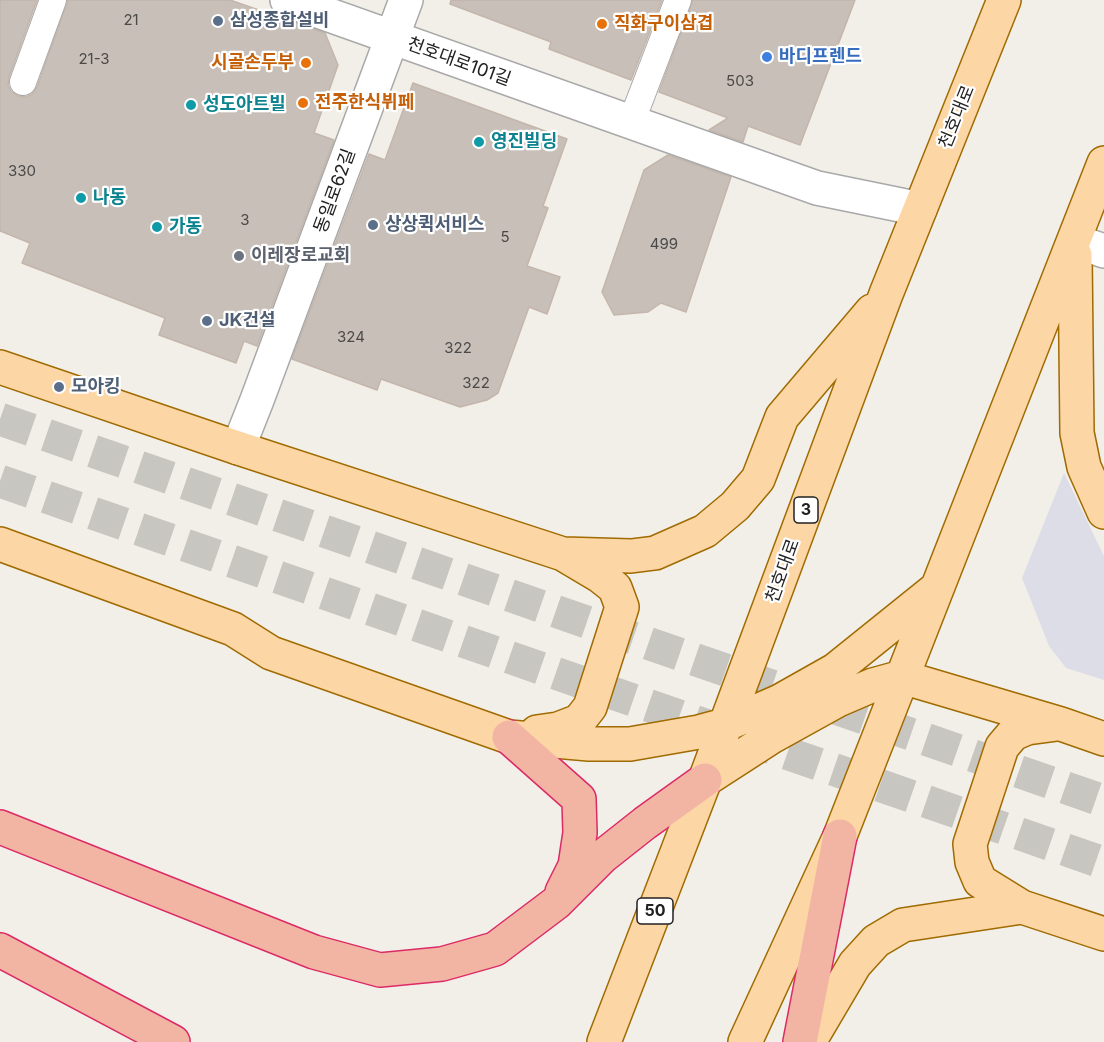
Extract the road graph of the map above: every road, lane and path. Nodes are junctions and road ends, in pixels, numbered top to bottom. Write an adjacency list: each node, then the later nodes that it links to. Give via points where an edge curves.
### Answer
1 (54, 0): 7 (lane)
2 (287, 0): 6 (street, 천호대로101길)
3 (406, 0): 6 (street, 동일로62길)
4 (678, 0): 8 (lane)
5 (1004, 0): 10 (main road, 천호대로 / 3)
6 (391, 38): 8 (street, 천호대로101길); 14 (street, 동일로62길)
7 (23, 82)
8 (631, 123): 10 (street, 천호대로101길, via 817,188)
9 (1104, 163): 11 (main road)
10 (920, 209): 12 (main road, 천호대로 / 3)
11 (1089, 246): 15 (main road, via 1077,433 1084,467); 18 (main road)
12 (886, 294): 17 (main road, via 782,417 758,479 735,506 705,531 655,553); 21 (main road, 천호대로 / 3)
13 (0, 367): 14 (main road)
14 (238, 448): 17 (main road)
15 (1104, 512)
16 (0, 544): 22 (main road, via 233,629 271,653)
17 (563, 554): 22 (main road, via 615,588 621,607 590,707 579,721 558,729)
18 (937, 588): 19 (main road); 21 (main road, via 835,670 780,701)
19 (902, 677): 20 (main road); 24 (main road, via 838,700); 26 (main road)
20 (1061, 724): 23 (main road); 28 (main road, via 1027,728 1013,734 1002,747 970,844 980,881)
21 (725, 725): 22 (main road, via 630,744); 24 (main road, 천호대로 / 3)
22 (509, 737): 27 (highway, via 579,799 580,833 575,866)
23 (1104, 739)
24 (705, 780): 27 (highway, via 602,857); 32 (main road, 천호대로 / 50)
25 (0, 827): 27 (highway, via 314,952 380,970 442,964 495,949)
26 (840, 836): 33 (main road); 34 (highway)
27 (556, 903)
28 (1022, 907): 29 (main road); 35 (main road, via 903,925 876,941 855,964)
29 (1104, 934)
30 (0, 950): 31 (highway)
31 (173, 1042)
32 (604, 1042)
33 (745, 1042)
34 (800, 1042)
35 (809, 1042)

